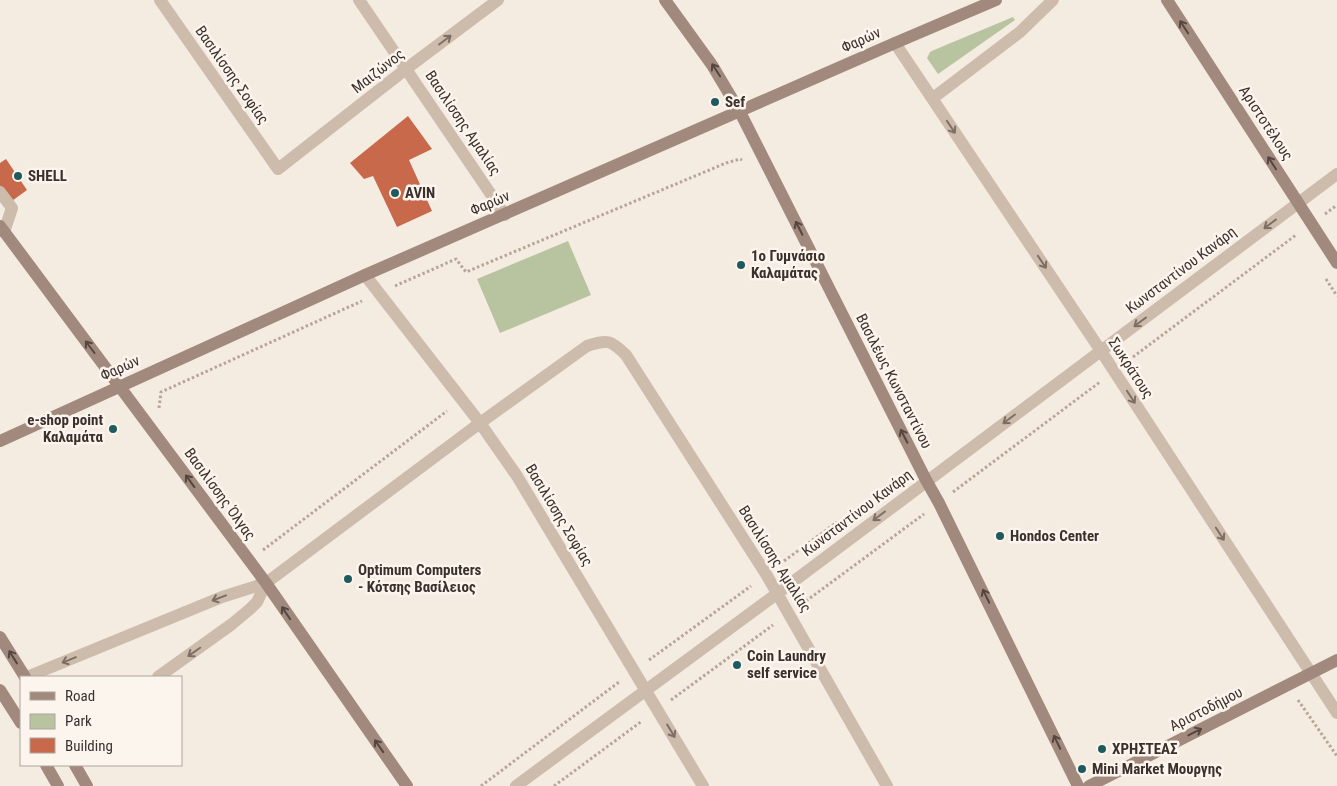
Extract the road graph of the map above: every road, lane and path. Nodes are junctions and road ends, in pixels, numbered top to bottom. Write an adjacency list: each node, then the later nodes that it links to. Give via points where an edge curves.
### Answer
1 (160, 0): 12 (street, Βασιλίσσης Σοφίας)
2 (359, 0): 9 (street, Βασιλίσσης Αμαλίας)
3 (498, 0): 9 (street, Μαιζώνος, one-way to 3)
4 (665, 0): 11 (street, Βασιλέως Κωνσταντίνου, one-way to 4, via 712,65)
5 (996, 0): 8 (street, Φαρών)
6 (1054, 0): 10 (street, via 1020,32)
7 (1167, 0): 15 (street, Αριστοτέλους, one-way to 7)
8 (895, 43): 10 (street, Σωκράτους); 11 (street, Φαρών)
9 (406, 69): 12 (street, Μαιζώνος); 16 (street, Βασιλίσσης Αμαλίας)
10 (932, 98): 20 (street, Σωκράτους, one-way to 20)
11 (740, 112): 16 (street, Φαρών); 25 (street, Βασιλέως Κωνσταντίνου, one-way to 11)
12 (278, 169)
13 (1337, 174): 15 (street, Κωνσταντίνου Κανάρη)
14 (0, 192): 17 (street, via 12,208)
15 (1298, 203): 18 (street, Αριστοτέλους); 20 (street, Κωνσταντίνου Κανάρη, one-way to 20)
16 (505, 214): 19 (street, Φαρών)
17 (2, 229): 21 (street, Βασιλίσσης Όλγας, one-way to 17)
18 (1337, 263)
19 (365, 276): 21 (street, Φαρών); 23 (street, Βασιλίσσης Σοφίας)
20 (1101, 351): 25 (street, Κωνσταντίνου Κανάρη, one-way to 25); 34 (street, Σωκράτους, one-way to 34)
21 (120, 386): 24 (street, Φαρών); 29 (street, Βασιλίσσης Όλγας, one-way to 21)
22 (452, 407): 27 (path)
23 (480, 423): 28 (street, Βασιλίσσης Αμαλίας, via 587,346 602,341 614,343 626,355); 29 (street); 33 (street, Βασιλίσσης Σοφίας, via 518,476)
24 (0, 441)
25 (926, 480): 30 (street, Κωνσταντίνου Κανάρη, one-way to 30); 53 (street, Βασιλέως Κωνσταντίνου, one-way to 25)
26 (843, 518): 28 (path)
27 (260, 552)
28 (766, 574): 30 (street, Βασιλίσσης Αμαλίας); 33 (path)
29 (266, 583): 36 (street, one-way to 36, via 222,597); 37 (street, one-way to 37, via 250,610); 48 (street, Βασιλίσσης Όλγας, one-way to 29)
30 (778, 593): 38 (street, Κωνσταντίνου Κανάρη); 52 (street, Βασιλίσσης Αμαλίας)
31 (0, 637): 35 (street, one-way to 31)
32 (1337, 660): 34 (street, Αριστοδήμου)
33 (634, 671): 38 (street, Βασιλίσσης Σοφίας); 49 (path)
34 (1311, 674): 41 (street, Σωκράτους); 54 (street, Αριστοδήμου, one-way to 34)
35 (25, 676)
36 (28, 676)
37 (159, 676)
38 (646, 690): 50 (street, Κωνσταντίνου Κανάρη); 51 (street, Βασιλίσσης Σοφίας, one-way to 51)
39 (0, 691): 42 (street)
40 (1296, 698): 43 (path)
41 (1337, 713)
42 (20, 721)
43 (1337, 756)
44 (47, 766): 46 (street)
45 (76, 766): 47 (street)
46 (58, 786)
47 (87, 786)
48 (407, 786)
49 (481, 786)
50 (516, 786)
51 (703, 786)
52 (887, 786)
53 (1078, 786)
54 (1089, 786)

